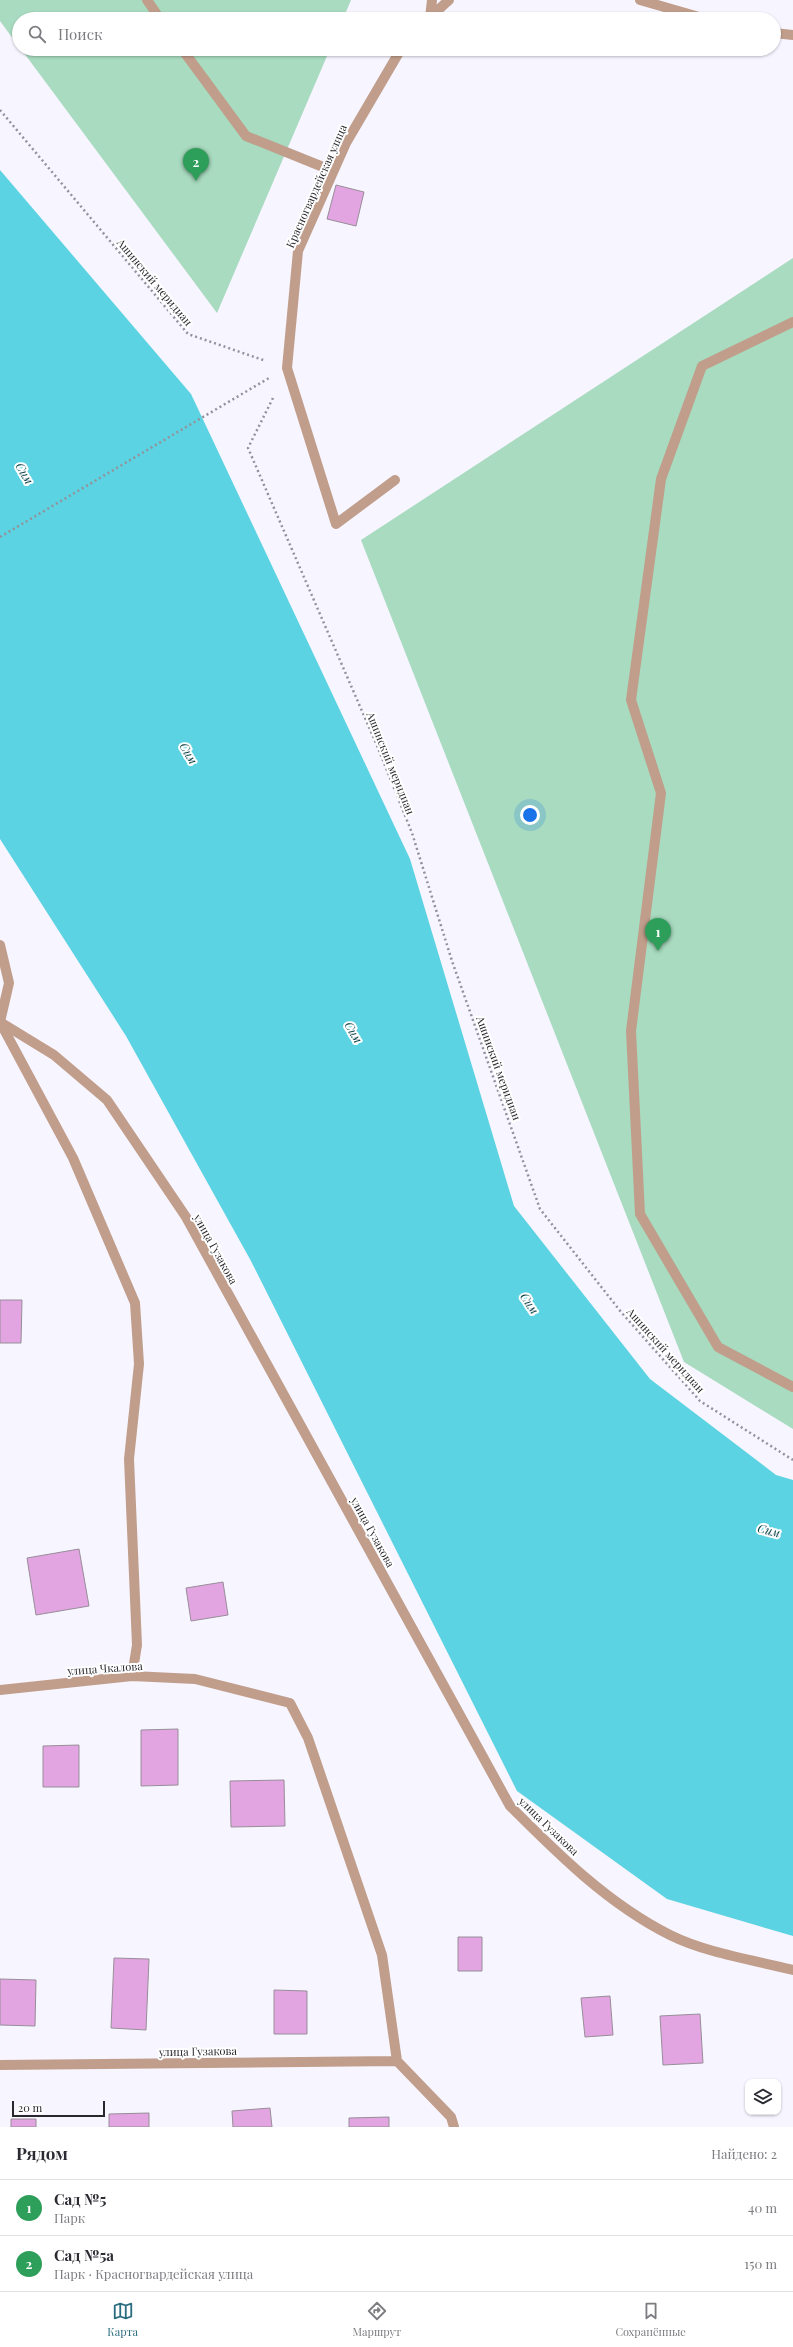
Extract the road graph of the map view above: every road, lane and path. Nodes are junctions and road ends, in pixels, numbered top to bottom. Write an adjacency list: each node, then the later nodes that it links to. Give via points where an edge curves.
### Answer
1 (146, 0): 5 (street)
2 (432, 0): 6 (street)
3 (449, 0): 7 (street)
4 (640, 0): 8 (street)
5 (155, 12)
6 (430, 12)
7 (436, 12)
8 (682, 12)
9 (781, 34): 10 (street)
10 (793, 35)
11 (187, 56): 14 (street, via 246,136)
12 (397, 56): 14 (street, Красногвардейская улица, via 346,142)
13 (0, 110): 16 (path, Ашинский меридиан, via 188,334)
14 (333, 171): 16 (street, Красногвардейская улица, via 298,251)
15 (793, 322): 21 (street, via 702,366 661,479 631,700 661,793 631,1031 640,1214 718,1347)
16 (287, 368): 17 (street, via 336,524); 18 (path); 22 (path, Ашинский меридиан, via 248,448 375,741 412,833 452,961 540,1209 621,1312 700,1401)
17 (395, 480)
18 (0, 537)
19 (0, 945): 20 (street, via 9,983)
20 (0, 1022): 23 (street, via 73,1158 135,1303 138,1364 129,1458 137,1645); 25 (street, улица Гузакова, via 54,1055 107,1100 186,1217 510,1806 561,1857 618,1905 664,1932 718,1951)
21 (793, 1387)
22 (793, 1460)
23 (132, 1676): 24 (street, улица Чкалова); 26 (street, улица Чкалова, via 195,1679 290,1703 308,1738 382,1955)
24 (0, 1690)
25 (793, 1970)
26 (397, 2060): 27 (street, улица Гузакова); 28 (street, via 451,2117)
27 (0, 2065)
28 (454, 2127)

